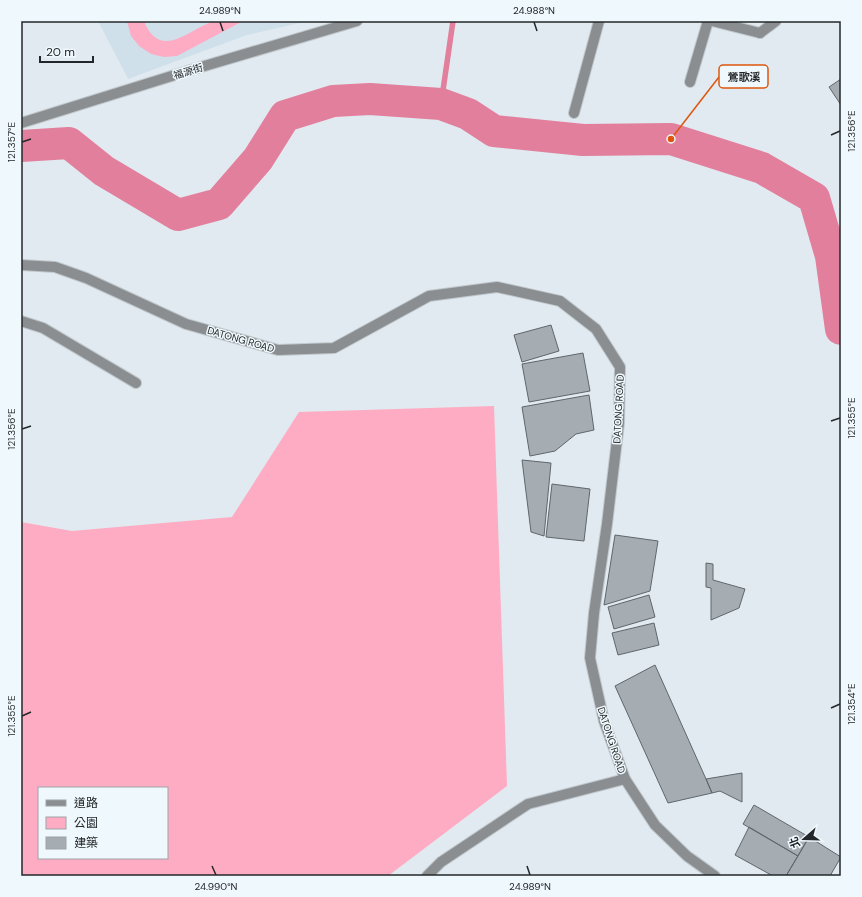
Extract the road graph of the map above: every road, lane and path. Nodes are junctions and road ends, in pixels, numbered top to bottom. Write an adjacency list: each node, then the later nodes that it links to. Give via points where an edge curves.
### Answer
1 (357, 21): 8 (street, 福源街)
2 (599, 21): 7 (street)
3 (708, 21): 6 (street)
4 (712, 21): 5 (street, via 760,33)
5 (776, 21)
6 (690, 82)
7 (574, 113)
8 (21, 123)
9 (21, 265): 12 (street, DATONG ROAD, via 55,267 86,278 186,324 278,350 334,348 429,296 497,287 560,301 596,329 620,367 620,375 619,423 590,658 604,721)
10 (21, 321): 11 (street, via 43,328)
11 (136, 383)
12 (625, 778): 13 (street, via 528,804 442,862); 14 (street, DATONG ROAD, via 655,824 687,856)
13 (427, 876)
14 (715, 876)

